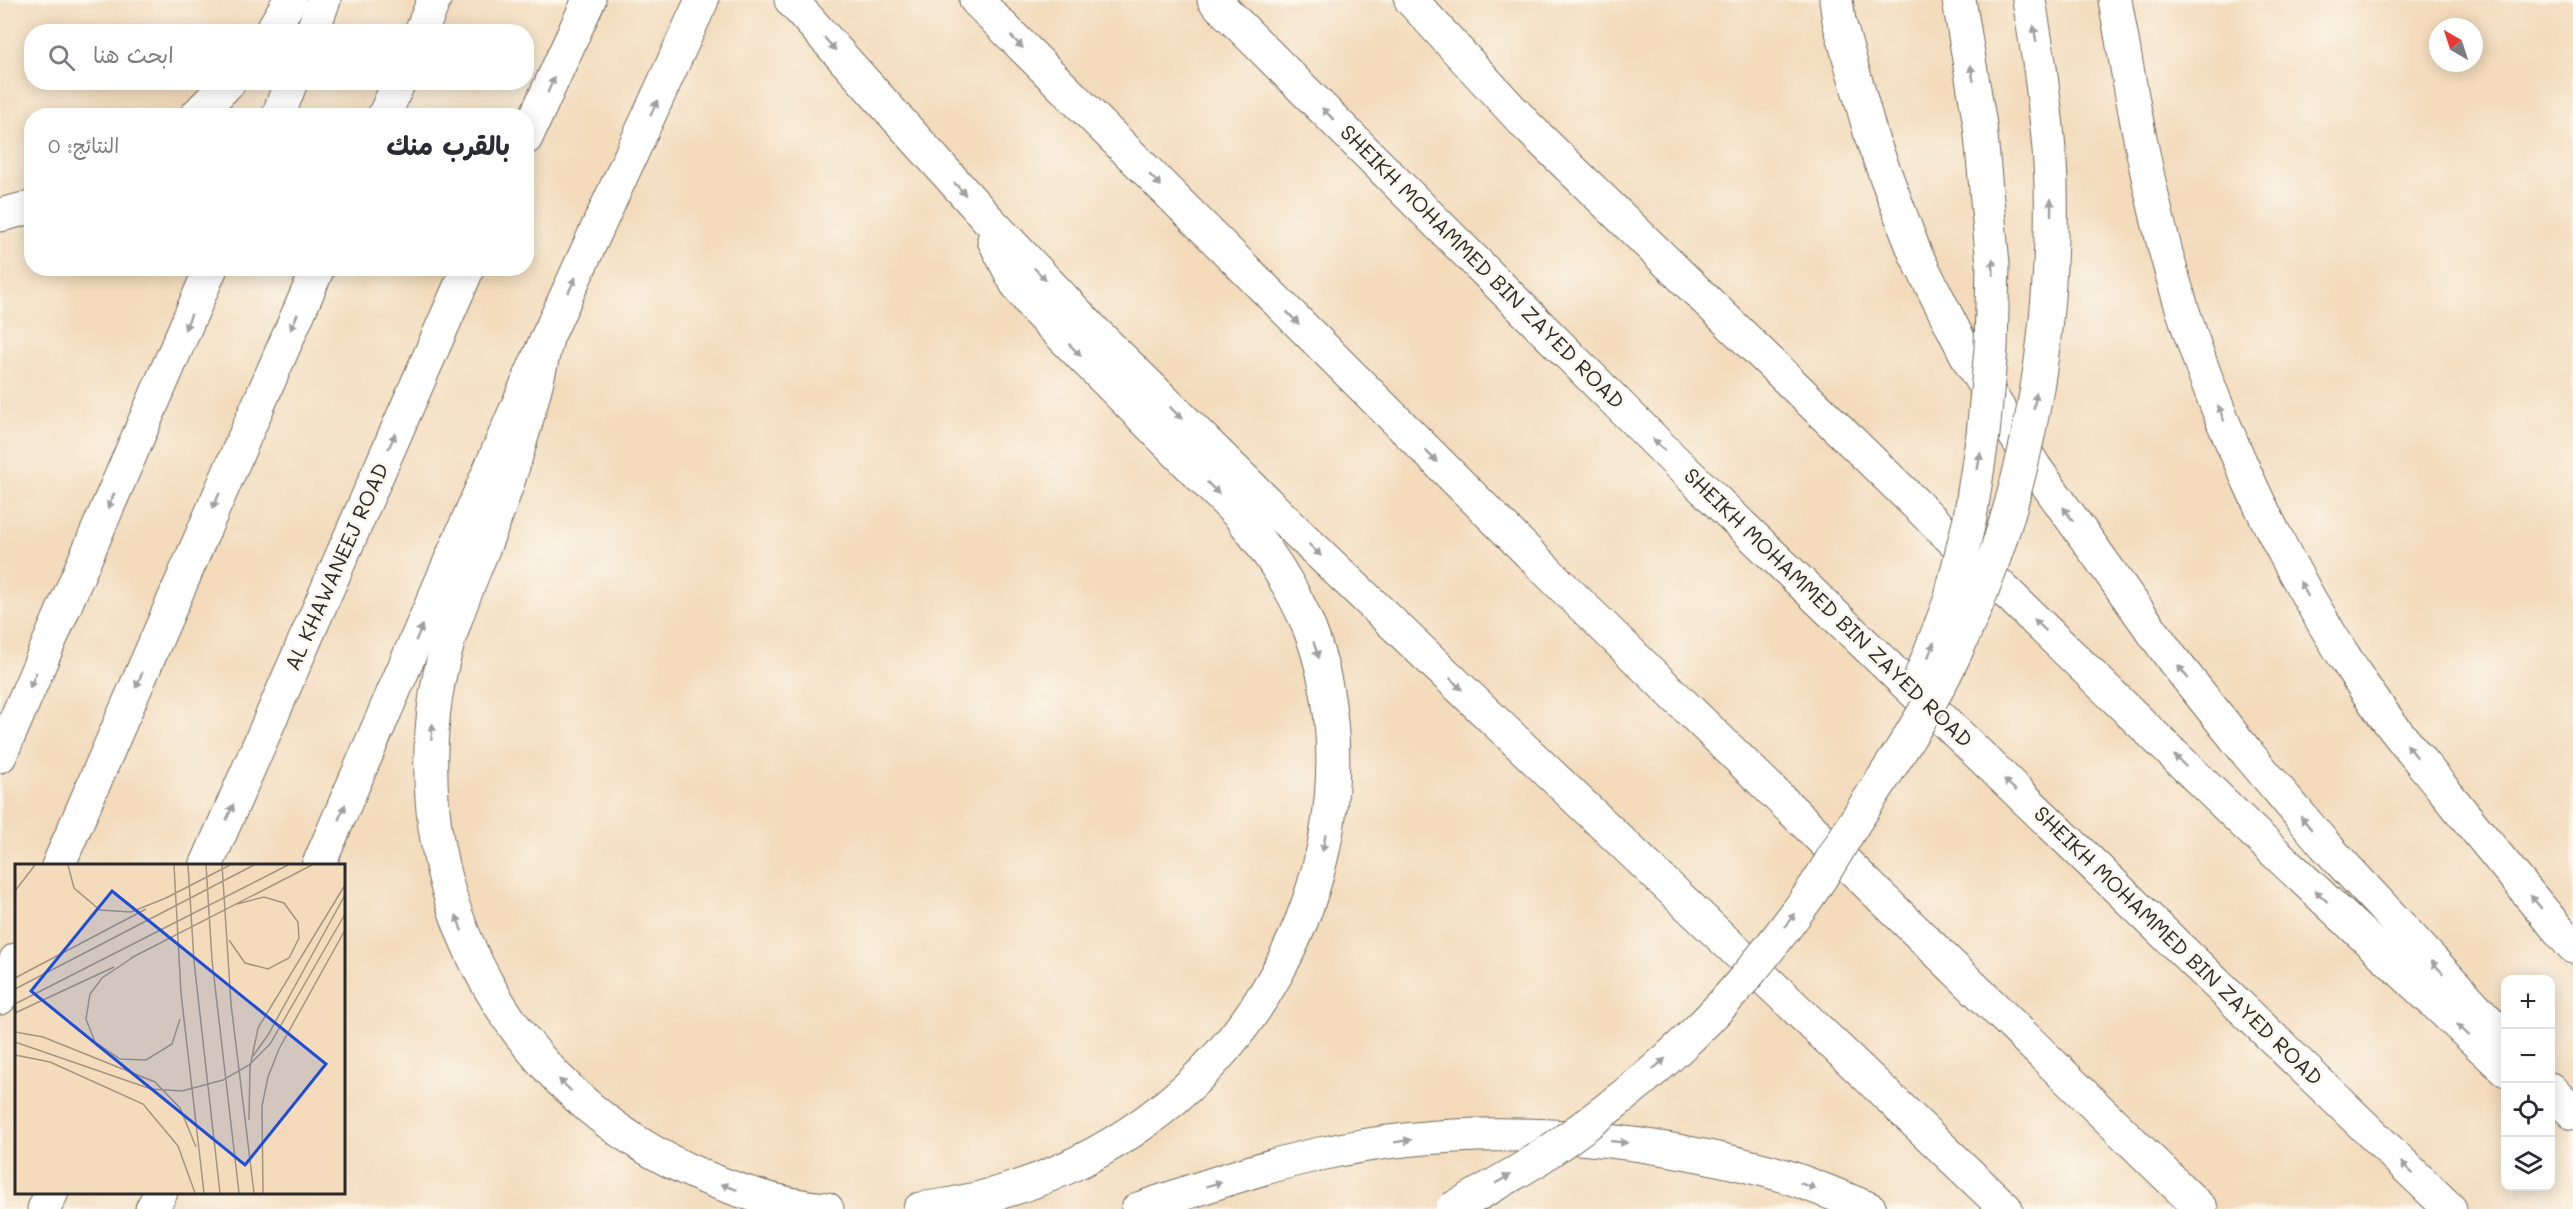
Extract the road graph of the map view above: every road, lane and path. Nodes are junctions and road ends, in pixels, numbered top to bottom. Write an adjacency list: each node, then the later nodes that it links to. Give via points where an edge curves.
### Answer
1 (290, 0): 14 (main road)
2 (324, 0): 15 (main road)
3 (434, 0): 16 (main road)
4 (589, 0): 23 (main road, one-way to 4)
5 (702, 0): 30 (main road, one-way to 5)
6 (791, 0): 26 (main road, one-way to 26)
7 (976, 0): 55 (main road, one-way to 55, via 1563,587)
8 (1214, 0): 56 (main road, SHEIKH MOHAMMED BIN ZAYED ROAD, one-way to 8, via 1676,462)
9 (1411, 0): 40 (main road, one-way to 9, via 2255,834 1527,126)
10 (1836, 0): 39 (main road, one-way to 10, via 2325,845 2248,754 2173,660 2034,466 1970,362 1915,253 1872,139)
11 (1959, 0): 32 (main road, one-way to 11, bridge, via 1910,704 1950,601 1970,518 1983,434 1994,264 1980,124)
12 (2029, 0): 32 (main road, one-way to 12, bridge, via 1918,723 1969,622 1990,569 2023,461 2049,294 2051,180)
13 (2115, 0): 36 (main road, one-way to 13, via 2412,752 2359,680 2311,602 2267,518 2228,432 2166,254 2144,163)
14 (276, 24)
15 (315, 24)
16 (424, 24)
17 (221, 90): 20 (main road)
18 (288, 90): 21 (main road)
19 (395, 90): 22 (main road)
20 (204, 108)
21 (281, 108)
22 (388, 108)
23 (534, 120)
24 (24, 209): 25 (main road)
25 (0, 215)
26 (985, 216): 50 (main road, one-way to 50, via 999,254 1036,310 1239,515 1293,592 1310,631 1327,693 1333,758 1331,806 1310,901 1291,946 1269,989 1208,1068 1132,1132 1081,1162 998,1195); 54 (main road, one-way to 54, via 1097,334 1299,534)
27 (209, 276): 31 (main road, one-way to 31)
28 (315, 276): 33 (main road, one-way to 33)
29 (464, 276): 34 (main road, AL KHAWANEEJ ROAD, one-way to 29)
30 (547, 338): 35 (main road, one-way to 30); 49 (main road, one-way to 30, via 769,1199 725,1186 660,1156 600,1117 532,1051 503,1011 479,970 456,916 444,878 430,782 436,694 458,608 518,454)
31 (0, 756)
32 (1857, 819): 52 (main road, one-way to 32, bridge, via 1534,1161 1601,1113 1683,1043 1748,974 1806,899)
33 (59, 864)
34 (207, 864)
35 (319, 864)
36 (2573, 947)
37 (15, 962): 38 (main road)
38 (0, 998)
39 (2501, 1037)
40 (2501, 1066)
41 (2555, 1094): 42 (main road)
42 (2573, 1113)
43 (2555, 1117): 44 (main road)
44 (2573, 1133)
45 (51, 1194): 47 (main road)
46 (160, 1194): 48 (main road)
47 (44, 1209)
48 (152, 1209)
49 (827, 1209)
50 (920, 1209)
51 (1138, 1209): 53 (main road, one-way to 53, via 1320,1154 1433,1137 1547,1134 1660,1146 1760,1169)
52 (1452, 1209)
53 (1870, 1209)
54 (2006, 1209)
55 (2201, 1209)
56 (2450, 1209)

